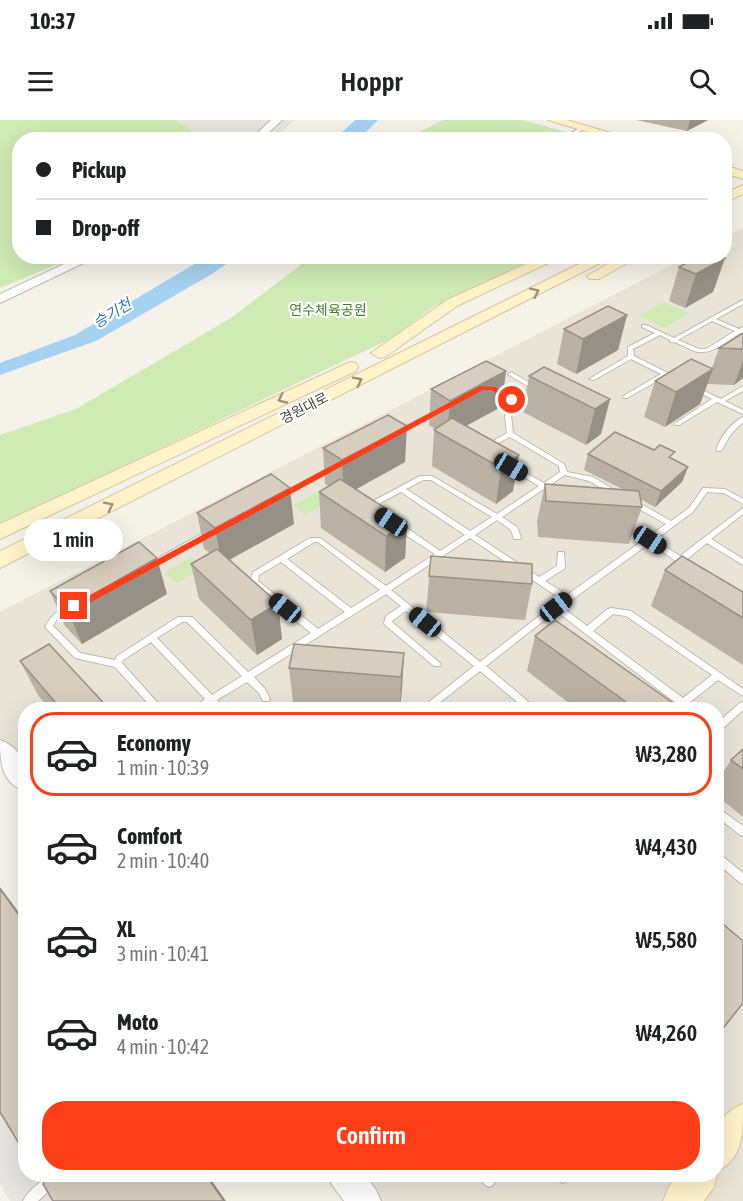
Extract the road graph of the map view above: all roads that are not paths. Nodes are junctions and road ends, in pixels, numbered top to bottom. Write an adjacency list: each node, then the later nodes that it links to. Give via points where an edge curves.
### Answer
1 (277, 120): 4 (street)
2 (558, 120): 3 (main road)
3 (583, 128): 5 (lane); 6 (main road)
4 (264, 132)
5 (575, 132)
6 (598, 132)
7 (743, 189): 8 (main road)
8 (732, 199)
9 (75, 264): 14 (street)
10 (538, 264): 22 (main road, via 452,303)
11 (565, 264): 16 (main road, 경원대로)
12 (588, 264): 16 (main road, 경원대로, one-way to 12)
13 (617, 264): 24 (main road, via 500,324)
14 (0, 299)
15 (743, 302): 17 (lane)
16 (474, 313): 22 (main road, 경원대로); 24 (main road, 경원대로)
17 (712, 319): 19 (lane); 21 (lane)
18 (644, 326): 20 (lane)
19 (742, 331): 21 (lane, via 707,351)
20 (658, 334): 21 (lane); 23 (lane, via 630,348)
21 (672, 341)
22 (379, 353): 56 (main road, 경원대로, one-way to 56)
23 (631, 357): 26 (lane); 27 (lane)
24 (397, 362): 64 (main road, 경원대로, one-way to 24)
25 (511, 374): 29 (lane)
26 (666, 374): 32 (lane); 34 (lane)
27 (592, 379)
28 (482, 387): 33 (lane, via 492,388)
29 (536, 388): 31 (lane); 33 (lane)
30 (743, 388): 34 (lane)
31 (545, 393)
32 (625, 397)
33 (512, 400): 39 (lane, via 508,415)
34 (719, 400): 36 (lane); 38 (lane)
35 (440, 410): 40 (lane)
36 (743, 412)
37 (743, 419): 41 (lane, via 730,430)
38 (677, 424)
39 (510, 434): 42 (lane, via 486,446 486,452); 45 (lane, via 562,465)
40 (388, 438)
41 (720, 450)
42 (495, 457)
43 (346, 460): 48 (lane)
44 (505, 463): 46 (lane)
45 (564, 473): 46 (lane); 54 (lane, via 591,479)
46 (544, 486): 52 (lane)
47 (401, 489): 51 (lane, via 377,502 375,511); 52 (lane, via 422,478 432,478); 57 (lane)
48 (273, 500)
49 (743, 501): 54 (lane, via 725,491 705,490 691,510)
50 (743, 510): 59 (lane)
51 (384, 517)
52 (497, 517): 57 (lane); 58 (lane, via 514,529)
53 (394, 523): 61 (lane)
54 (671, 524): 60 (lane)
55 (221, 527): 68 (lane)
56 (0, 532)
57 (471, 534): 61 (lane); 69 (lane)
58 (517, 537)
59 (706, 539): 65 (lane); 66 (lane)
60 (650, 540): 65 (lane); 71 (lane)
61 (440, 554): 70 (lane)
62 (561, 554): 69 (lane, via 561,567)
63 (282, 559): 70 (lane, via 313,540 320,540); 75 (lane); 77 (lane, via 256,574 254,582)
64 (0, 560)
65 (680, 560): 67 (lane)
66 (743, 562)
67 (698, 571)
68 (137, 572)
69 (540, 580): 71 (lane)
70 (386, 590): 73 (lane); 75 (lane)
71 (567, 599): 74 (lane)
72 (75, 606): 79 (lane, via 54,617 49,627 78,656)
73 (406, 607): 80 (lane, via 388,622); 81 (lane)
74 (556, 607): 76 (lane); 81 (lane)
75 (350, 612): 77 (lane)
76 (587, 631): 82 (lane, via 611,611 628,612); 92 (lane)
77 (317, 633): 83 (lane)
78 (151, 637): 79 (lane, via 120,657); 83 (lane, via 180,619 189,619); 85 (lane)
79 (118, 664): 87 (lane)
80 (437, 664)
81 (479, 666): 90 (lane); 91 (lane)
82 (717, 675): 84 (lane); 93 (lane)
83 (246, 677): 85 (lane); 86 (lane)
84 (743, 693)
85 (212, 699): 88 (lane); 89 (lane)
86 (266, 699)
87 (153, 702)
88 (207, 702)
89 (214, 702)
90 (433, 702)
91 (524, 702)
92 (682, 702)
93 (684, 702)
94 (743, 705): 95 (lane)
95 (724, 722)
96 (0, 750): 97 (street)
97 (18, 772)
98 (724, 817): 99 (lane)
99 (743, 832)
100 (724, 863): 101 (lane)
101 (743, 879)
102 (743, 1120): 103 (main road)
103 (724, 1145)
104 (350, 1182): 108 (street)
105 (695, 1182): 109 (main road)
106 (49, 1183): 107 (lane)
107 (29, 1201)
108 (365, 1201)
109 (681, 1201)

